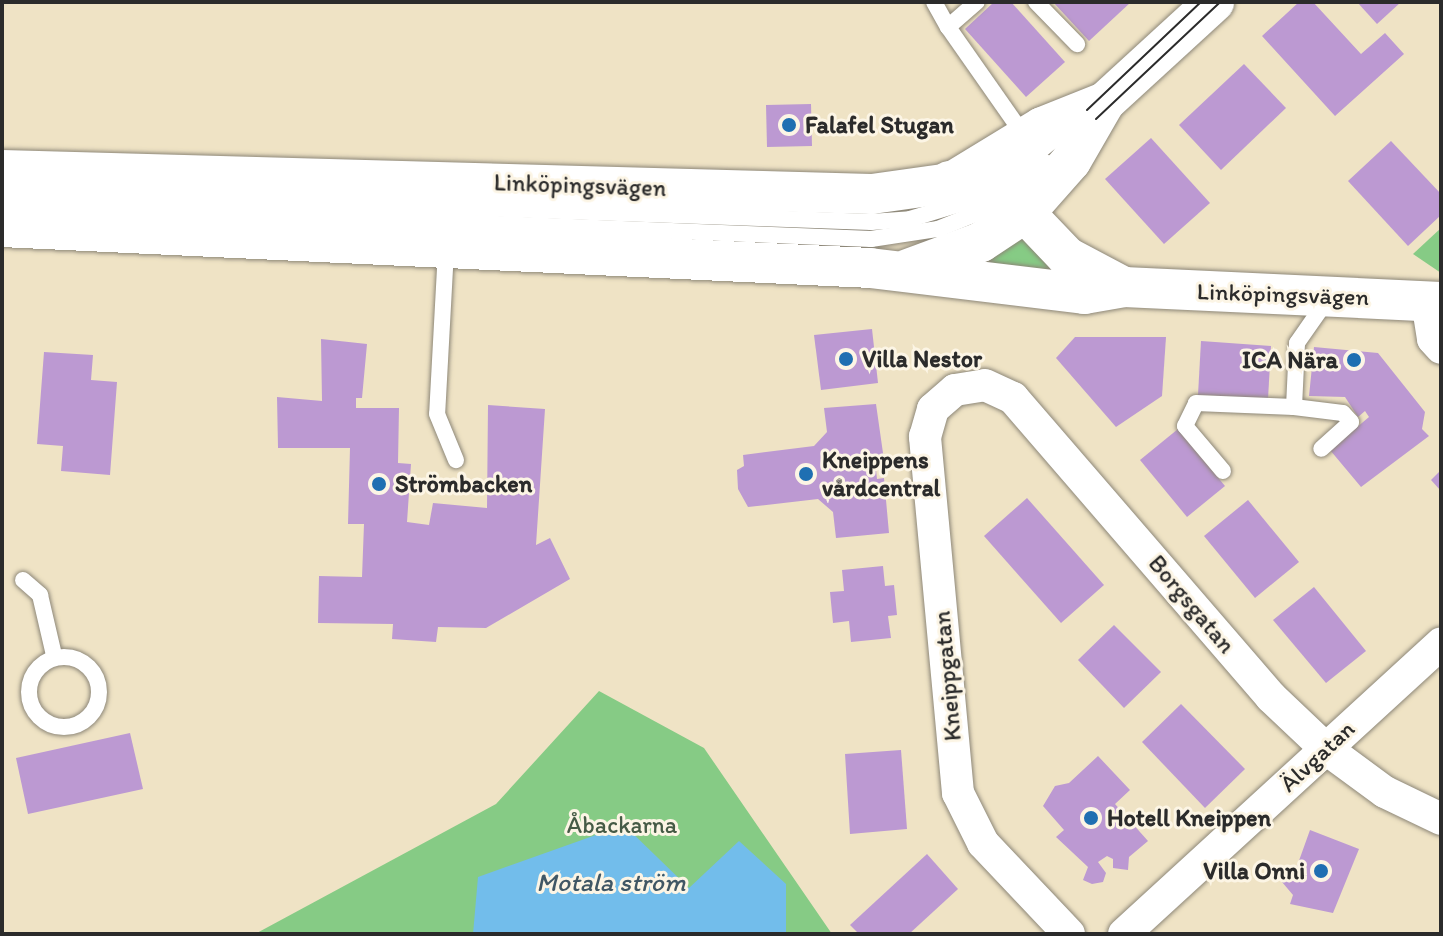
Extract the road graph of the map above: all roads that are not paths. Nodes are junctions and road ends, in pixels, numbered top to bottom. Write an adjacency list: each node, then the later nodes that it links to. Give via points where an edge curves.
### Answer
1 (934, 2): 6 (lane)
2 (977, 2): 6 (lane)
3 (1036, 2): 7 (lane)
4 (1214, 2): 8 (street)
5 (1234, 2): 8 (lane)
6 (948, 27): 9 (lane)
7 (1077, 44)
8 (1096, 110): 9 (street); 12 (street, via 1071,161)
9 (1032, 145): 12 (street)
10 (2, 170): 12 (street, Linköpingsvägen)
11 (2, 191): 12 (lane, via 871,222 937,213)
12 (990, 197): 16 (lane, via 938,229); 16 (street, via 981,242); 17 (street, Linköpingsvägen, via 1067,257)
13 (2, 204): 16 (lane)
14 (2, 227): 15 (street, Linköpingsvägen)
15 (446, 250): 16 (street, Linköpingsvägen); 24 (lane, via 437,414)
16 (908, 257): 17 (street, Linköpingsvägen, via 977,283 1084,294)
17 (1124, 287): 18 (street, Linköpingsvägen)
18 (1330, 295): 19 (street, Linköpingsvägen); 22 (lane, via 1297,343)
19 (1434, 302): 20 (street, via 1433,339)
20 (1441, 348)
21 (955, 390): 29 (street, Borgsgatan, via 985,385 1013,398 1271,697); 31 (street, Kneippgatan, via 933,409 925,437 958,793 983,843)
22 (1294, 407): 23 (lane, via 1343,413 1351,422); 25 (lane, via 1196,403 1185,426)
23 (1321, 449)
24 (456, 460)
25 (1223, 471)
26 (23, 580): 28 (lane, via 40,595)
27 (1441, 644): 29 (street, Älvgatan)
28 (54, 655): 28 (lane, via 73,657 90,671 100,693 92,714 65,727 43,723 32,699 40,666)
29 (1325, 748): 30 (street, Borgsgatan, via 1385,792); 32 (street, Älvgatan)
30 (1441, 819)
31 (1069, 934)
32 (1124, 934)

